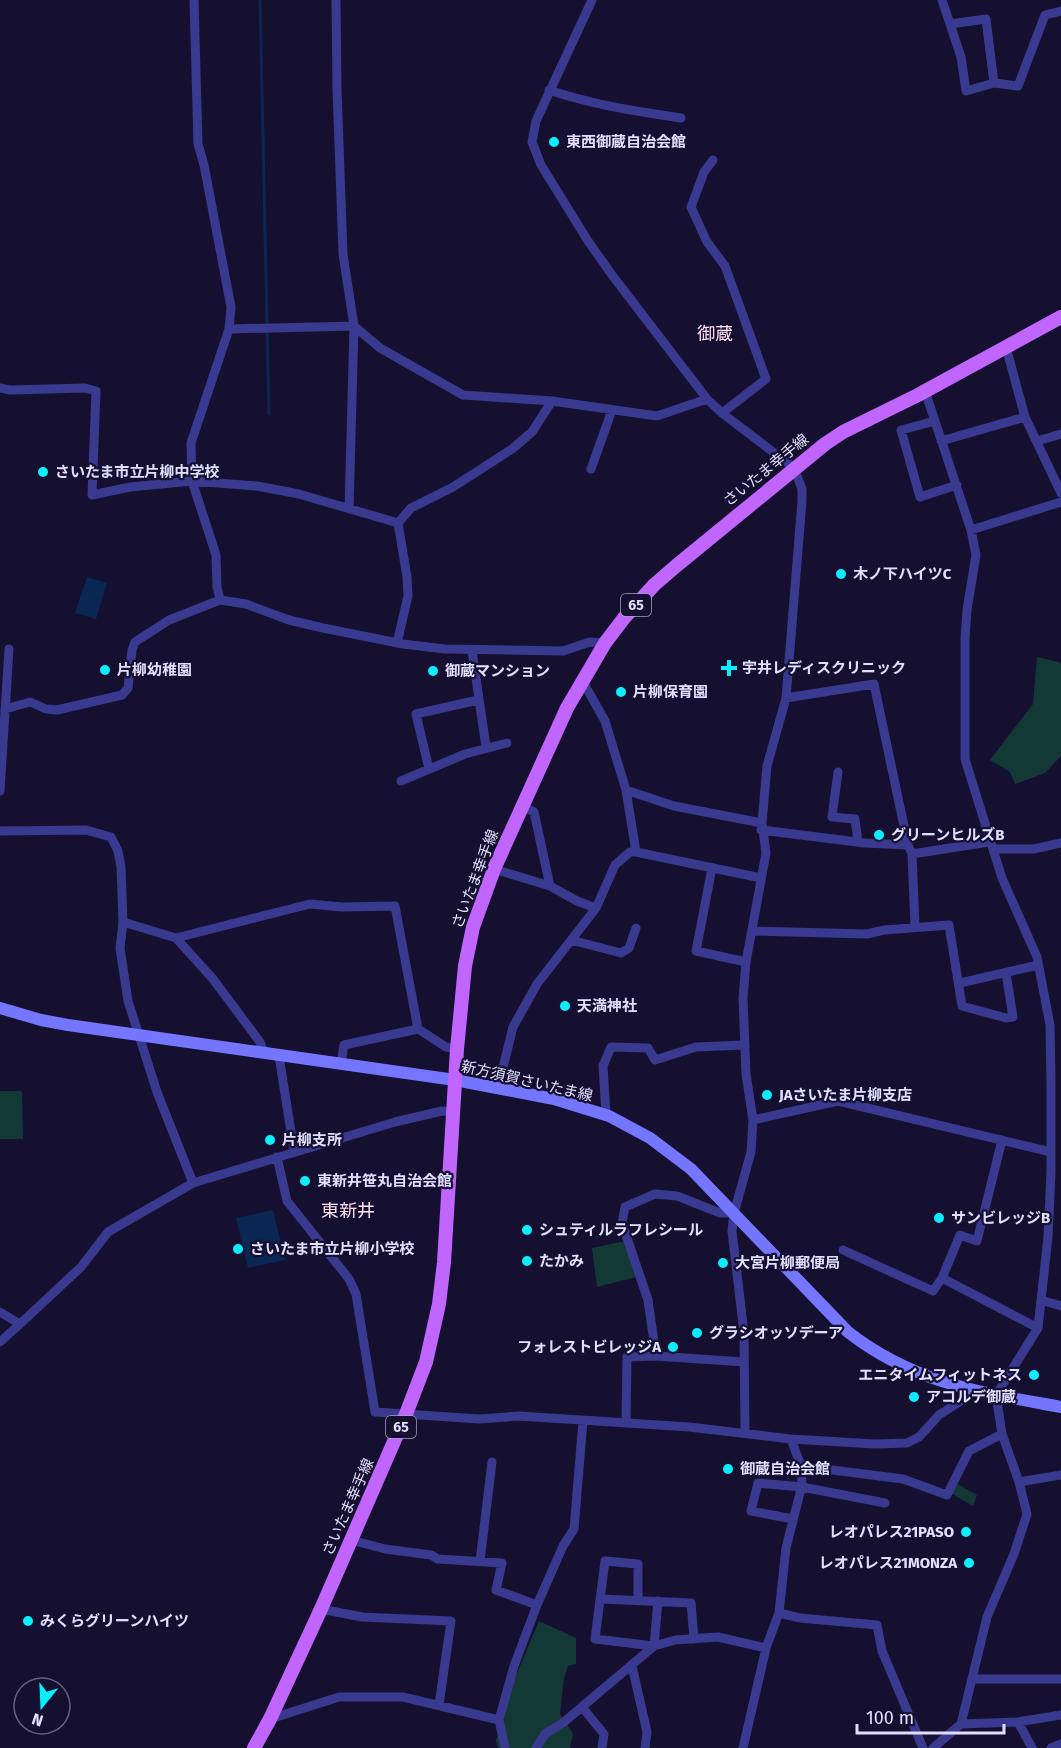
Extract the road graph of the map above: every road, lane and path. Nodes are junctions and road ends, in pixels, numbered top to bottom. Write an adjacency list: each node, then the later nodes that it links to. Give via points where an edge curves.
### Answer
1 (194, 0): 13 (street, via 198,144 231,307)
2 (336, 0): 12 (street, via 343,254)
3 (592, 0): 8 (street)
4 (942, 0): 6 (street)
5 (1061, 11): 7 (street, via 1045,15 1018,86)
6 (950, 24): 7 (street, via 961,57 966,91); 7 (street, via 986,19)
7 (994, 83)
8 (549, 90): 9 (street, via 609,107); 17 (street, via 532,142 541,165 600,258)
9 (681, 118)
10 (713, 160): 20 (street, via 704,172 691,207 707,242 724,266 766,379)
11 (1061, 317): 14 (main road, さいたま幸手線 / 65)
12 (354, 326): 13 (street); 18 (street, via 381,348 463,395); 32 (street)
13 (229, 329): 28 (street, via 191,443)
14 (1005, 347): 16 (main road, さいたま幸手線 / 65); 21 (street)
15 (0, 388): 28 (street, via 96,391 92,495)
16 (926, 391): 22 (street); 26 (main road, さいたま幸手線 / 65, via 843,432)
17 (707, 399): 19 (street, via 657,416); 20 (street)
18 (552, 401): 19 (street); 33 (street, via 531,432 512,449 453,487 411,508)
19 (612, 410): 27 (street)
20 (722, 413): 26 (street)
21 (1025, 417): 24 (street); 25 (street)
22 (935, 422): 24 (street); 29 (street, via 901,430 920,497)
23 (1061, 434): 25 (street)
24 (941, 441): 29 (street)
25 (1037, 441): 30 (street)
26 (794, 468): 37 (main road, さいたま幸手線 / 65, via 654,585); 41 (street, via 802,501)
27 (591, 469)
28 (192, 481): 32 (street, via 257,486); 35 (street, via 216,555)
29 (957, 485): 34 (street)
30 (1061, 493)
31 (1061, 502): 34 (street)
32 (349, 509): 33 (street)
33 (398, 523): 36 (street, via 408,596)
34 (971, 530): 56 (street, via 976,555 965,638 965,759)
35 (220, 600): 36 (street, via 246,604 289,620); 43 (street, via 169,620 135,642 128,688 122,695 57,710 30,702)
36 (397, 643): 39 (street)
37 (605, 643): 39 (street, via 590,642 563,651); 40 (main road, さいたま幸手線 / 65)
38 (9, 649): 43 (street)
39 (472, 651): 42 (street)
40 (582, 680): 49 (street, via 605,721); 51 (main road, さいたま幸手線 / 65)
41 (786, 698): 52 (street, via 767,766); 57 (street, via 874,684)
42 (478, 699): 45 (street); 46 (street, via 416,714)
43 (5, 709): 50 (street)
44 (507, 742): 45 (street)
45 (486, 747): 46 (street)
46 (429, 769): 48 (street)
47 (838, 772): 54 (street, via 832,817 855,819)
48 (401, 781)
49 (626, 790): 52 (street); 58 (street)
50 (0, 791)
51 (523, 806): 60 (main road, さいたま幸手線 / 65); 62 (street, via 534,812)
52 (761, 827): 54 (street); 61 (street, via 766,854)
53 (0, 831): 64 (street, via 86,830 111,837 121,867)
54 (858, 842): 57 (street)
55 (1061, 843): 56 (street, via 1034,849)
56 (991, 846): 57 (street); 71 (street)
57 (910, 849): 65 (street)
58 (636, 852): 59 (street); 63 (street, via 630,852 615,865)
59 (712, 868): 61 (street); 70 (street, via 696,951)
60 (494, 869): 62 (street); 78 (main road, さいたま幸手線 / 65, via 469,943)
61 (761, 878): 67 (street)
62 (550, 886): 63 (street)
63 (596, 908): 69 (street)
64 (123, 922): 68 (street); 76 (street, via 120,948)
65 (915, 927): 67 (street, via 867,934); 73 (street, via 949,925)
66 (636, 928): 69 (street, via 629,948 621,953)
67 (752, 931): 70 (street)
68 (176, 938): 75 (street, via 310,904 395,906); 79 (street, via 213,979)
69 (571, 940): 85 (street, via 537,984 513,1027)
70 (746, 962): 77 (street)
71 (1038, 965): 72 (street); 83 (street, via 1050,1025)
72 (1006, 973): 73 (street); 73 (street, via 1013,1017 962,1006)
73 (960, 983)
74 (0, 1008): 76 (main road, 新方須賀さいたま線, via 41,1020)
75 (418, 1029): 78 (street, via 446,1047); 81 (street, via 344,1045)
76 (138, 1035): 79 (main road, 新方須賀さいたま線); 93 (street)
77 (745, 1045): 87 (street, via 696,1047 655,1060 648,1048 611,1047 603,1066); 88 (street)
78 (457, 1049): 82 (main road, さいたま幸手線 / 65)
79 (264, 1053): 80 (main road, 新方須賀さいたま線)
80 (279, 1056): 81 (main road, 新方須賀さいたま線); 90 (street)
81 (341, 1063): 82 (main road, 新方須賀さいたま線)
82 (455, 1080): 85 (main road, 新方須賀さいたま線); 86 (main road, さいたま幸手線 / 65)
83 (1051, 1082): 84 (street); 91 (street)
84 (1061, 1085)
85 (498, 1088): 87 (main road, 新方須賀さいたま線)
86 (453, 1112): 90 (street, via 395,1122); 108 (main road, さいたま幸手線 / 65, via 439,1304 426,1362)
87 (606, 1115): 94 (main road, 新方須賀さいたま線, via 672,1153)
88 (753, 1120): 89 (street, via 838,1101); 94 (street, via 751,1152)
89 (1002, 1140): 91 (street); 96 (street, via 977,1241 960,1235)
90 (294, 1151): 92 (street)
91 (1051, 1152): 97 (street)
92 (277, 1156): 93 (street); 108 (street, via 287,1201 349,1279 356,1294 375,1412)
93 (193, 1183): 100 (street, via 108,1232 81,1267)
94 (734, 1213): 103 (street, via 720,1213 677,1196 655,1194 625,1207 622,1223 648,1300); 104 (street, via 732,1231); 105 (main road, 新方須賀さいたま線, via 848,1332 891,1361)
95 (843, 1250): 96 (street, via 933,1291)
96 (942, 1278): 101 (street)
97 (1041, 1300): 98 (street); 101 (street)
98 (1061, 1305)
99 (0, 1312): 100 (street)
100 (20, 1324): 102 (street)
101 (1038, 1328): 106 (street)
102 (0, 1342)
103 (656, 1356): 104 (street); 110 (street, via 627,1357)
104 (744, 1362): 111 (street)
105 (976, 1391): 106 (main road, 新方須賀さいたま線); 113 (street, via 939,1414 919,1437 907,1443)
106 (996, 1395): 107 (main road, 新方須賀さいたま線); 112 (street)
107 (1061, 1407)
108 (406, 1414): 109 (street); 121 (main road, さいたま幸手線 / 65)
109 (583, 1421): 110 (street); 126 (street, via 574,1529)
110 (626, 1423): 111 (street)
111 (745, 1433): 113 (street)
112 (1002, 1434): 115 (street, via 969,1450 947,1495 903,1479); 117 (street)
113 (791, 1438): 115 (street)
114 (492, 1462): 122 (street)
115 (801, 1466): 118 (street)
116 (1061, 1475): 117 (street)
117 (1019, 1482): 133 (street, via 1027,1514 987,1617)
118 (802, 1486): 119 (street); 120 (street); 120 (street, via 758,1483 751,1511)
119 (885, 1503)
120 (793, 1519): 128 (street)
121 (351, 1540): 122 (street, via 438,1559); 127 (main road, さいたま幸手線 / 65)
122 (480, 1561): 126 (street, via 502,1563 495,1590)
123 (601, 1599): 124 (street); 124 (street, via 605,1561 638,1564); 130 (street, via 596,1639)
124 (638, 1600): 125 (street)
125 (658, 1601): 129 (street, via 691,1603); 130 (street)
126 (537, 1605): 139 (street)
127 (321, 1609): 135 (street, via 362,1617 451,1621); 138 (main road, さいたま幸手線 / 65)
128 (778, 1613): 131 (street); 149 (street, via 877,1625 882,1651)
129 (694, 1639): 130 (street); 131 (street, via 718,1637)
130 (654, 1646): 132 (street)
131 (766, 1648): 148 (street)
132 (632, 1666): 136 (street); 147 (street, via 647,1732)
133 (972, 1679): 134 (street); 141 (street)
134 (1061, 1679)
135 (439, 1705): 138 (street, via 403,1697 339,1697); 139 (street)
136 (582, 1707): 145 (street, via 545,1734); 146 (street, via 604,1734)
137 (1061, 1715): 140 (street)
138 (270, 1719): 143 (main road, さいたま幸手線 / 65)
139 (499, 1720): 144 (street)
140 (1018, 1722): 141 (street); 151 (street)
141 (961, 1724): 150 (street)
142 (1061, 1744): 152 (street)
143 (254, 1748)
144 (505, 1748)
145 (537, 1748)
146 (602, 1748)
147 (645, 1748)
148 (743, 1748)
149 (922, 1748)
150 (933, 1748)
151 (1032, 1748)
152 (1051, 1748)

